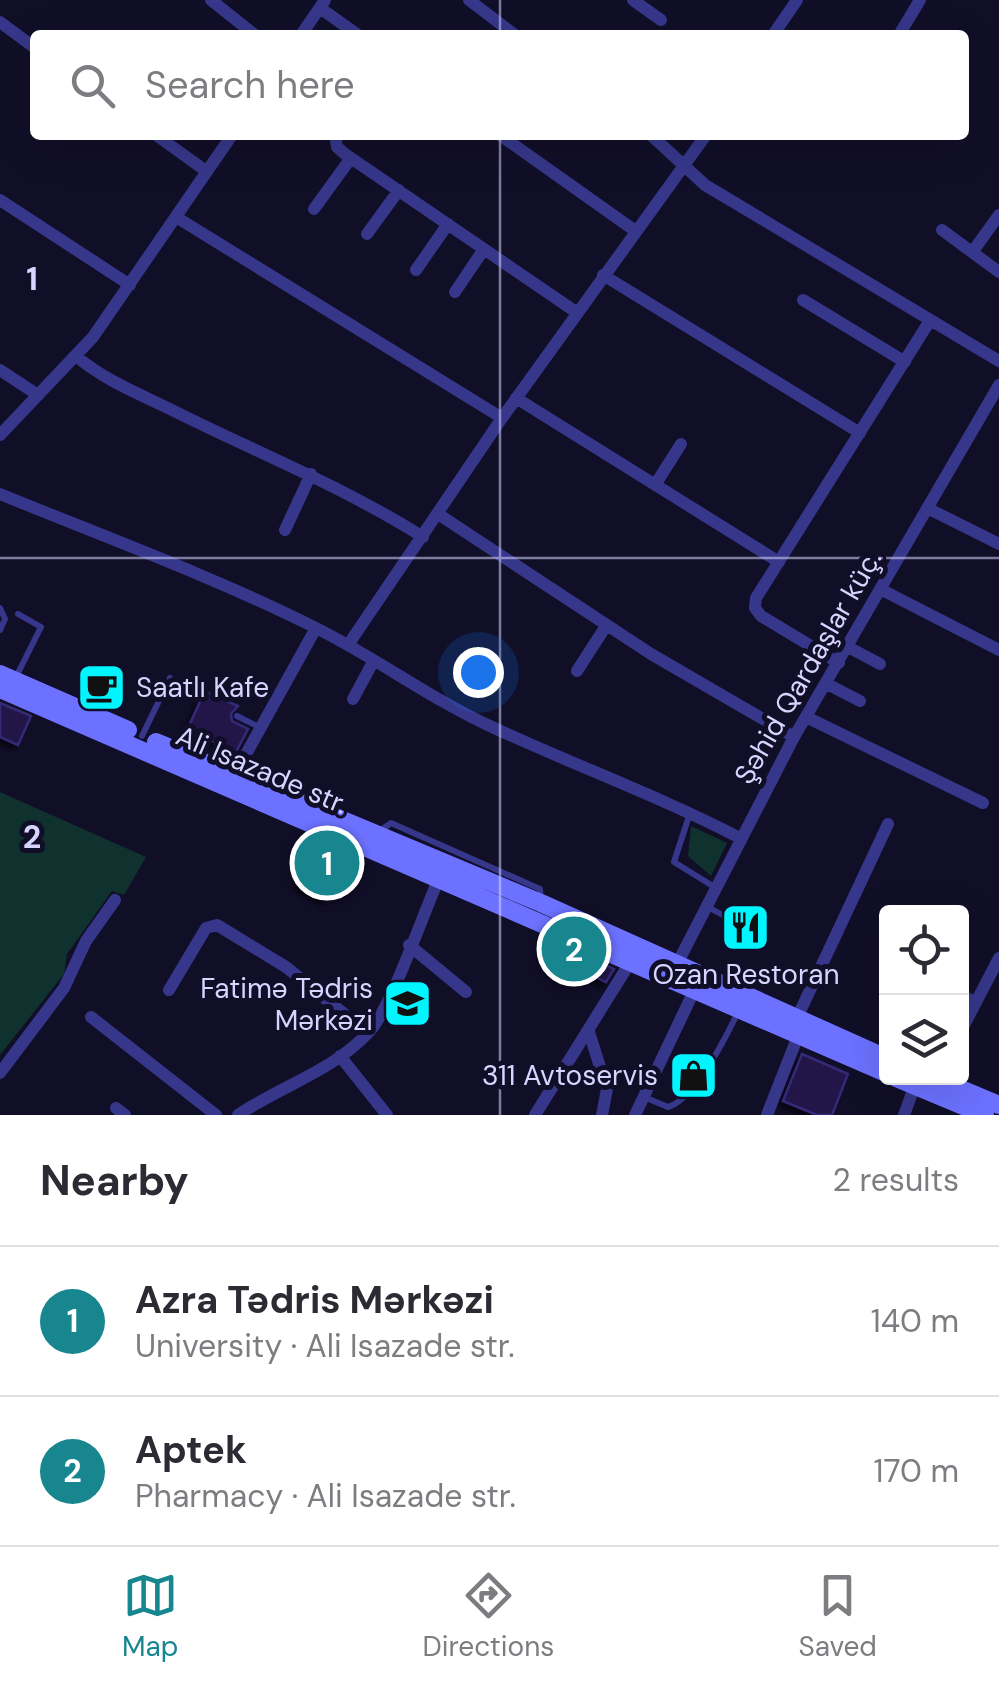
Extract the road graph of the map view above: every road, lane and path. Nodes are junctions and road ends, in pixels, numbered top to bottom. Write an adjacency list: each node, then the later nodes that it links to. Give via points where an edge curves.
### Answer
1 (211, 0): 9 (street)
2 (469, 0): 12 (street)
3 (633, 0): 7 (street)
4 (797, 0): 13 (street)
5 (920, 0): 14 (street)
6 (323, 4): 10 (street); 11 (street)
7 (661, 20)
8 (0, 22): 15 (street)
9 (248, 30)
10 (305, 30)
11 (352, 30)
12 (508, 30)
13 (776, 30)
14 (903, 30)
15 (30, 44)
16 (163, 140): 24 (street)
17 (228, 140): 24 (street)
18 (336, 140): 22 (street)
19 (507, 140): 31 (street)
20 (656, 140): 23 (street)
21 (702, 140): 23 (street)
22 (352, 158): 25 (street); 27 (street)
23 (681, 164): 31 (street); 43 (street)
24 (206, 171): 29 (street)
25 (398, 190): 30 (street); 33 (street)
26 (0, 200): 39 (street)
27 (314, 208)
28 (999, 215): 35 (street)
29 (176, 217): 39 (street); 51 (street)
30 (448, 224): 34 (street); 36 (street)
31 (634, 230): 38 (street)
32 (942, 230): 35 (street)
33 (367, 234)
34 (484, 249): 40 (street); 42 (street)
35 (973, 251): 37 (street)
36 (416, 270)
37 (999, 272)
38 (603, 275): 42 (street); 52 (street)
39 (130, 284): 44 (street)
40 (455, 292)
41 (803, 300): 46 (street)
42 (576, 312): 50 (street)
43 (929, 322): 45 (street); 46 (street)
44 (76, 356): 49 (street); 55 (street, via 106,377)
45 (999, 361)
46 (904, 362): 52 (street)
47 (0, 370): 49 (street)
48 (999, 385): 58 (street, Şəhid Qardaşlar küç.)
49 (38, 395): 53 (street)
50 (516, 398): 51 (street); 56 (street)
51 (502, 418): 59 (street)
52 (860, 433): 63 (street)
53 (0, 435)
54 (681, 444): 56 (street)
55 (311, 474): 60 (street); 61 (street)
56 (654, 485): 63 (street)
57 (0, 494): 68 (street)
58 (929, 509): 62 (street); 64 (street, Şəhid Qardaşlar küç.)
59 (438, 514): 61 (street); 67 (street)
60 (285, 530)
61 (422, 537): 70 (street)
62 (999, 544)
63 (779, 562): 74 (street, via 756,598 758,612)
64 (882, 590): 71 (street, Şəhid Qardaşlar küç.); 72 (street)
65 (0, 608): 69 (lane)
66 (18, 614): 78 (lane, via 42,628)
67 (606, 626): 76 (street); 86 (street)
68 (316, 628): 70 (street); 84 (street)
69 (0, 630)
70 (348, 645): 73 (street)
71 (848, 647): 74 (street, Şəhid Qardaşlar küç.); 75 (street)
72 (999, 650)
73 (372, 662): 80 (street); 89 (street, via 493,727)
74 (839, 663): 79 (street, Şəhid Qardaşlar küç.)
75 (880, 664)
76 (577, 671)
77 (170, 678): 85 (lane)
78 (5, 681): 85 (main road, Ali Isazade str.); 87 (main road, Ali Isazade str.)
79 (827, 684): 81 (street); 83 (street, Şəhid Qardaşlar küç.)
80 (353, 700)
81 (860, 700)
82 (237, 716): 84 (lane)
83 (806, 717): 86 (street, Şəhid Qardaşlar küç.); 88 (street)
84 (259, 726): 87 (street)
85 (142, 736): 87 (main road, Ali Isazade str.)
86 (794, 737): 91 (street, Şəhid Qardaşlar küç.)
87 (232, 780): 92 (main road, Ali Isazade str.); 100 (main road, Ali Isazade str., via 541,903)
88 (983, 803)
89 (690, 812): 91 (street); 93 (lane, via 674,862)
90 (888, 824): 109 (street)
91 (740, 838): 93 (street, Şəhid Qardaşlar küç.)
92 (440, 876): 97 (street); 99 (main road, Ali Isazade str.)
93 (716, 888): 95 (street, Şəhid Qardaşlar küç.)
94 (115, 900): 115 (street, via 86,940 64,988)
95 (707, 907): 96 (lane); 100 (street, Şəhid Qardaşlar küç.)
96 (735, 922)
97 (410, 944): 103 (street); 111 (street)
98 (999, 958): 105 (street)
99 (632, 962): 100 (main road, Ali Isazade str.); 110 (street)
100 (673, 973): 101 (main road, Ali Isazade str.)
101 (697, 984): 106 (main road, Ali Isazade str.); 109 (main road, Ali Isazade str.); 118 (street)
102 (169, 990): 111 (street, via 206,928 217,925 286,966)
103 (466, 992)
104 (969, 999): 105 (street)
105 (976, 1002): 107 (street)
106 (738, 1010): 109 (main road, Ali Isazade str.); 118 (lane, via 721,1048 680,1101 668,1107)
107 (969, 1016)
108 (91, 1018): 120 (street)
109 (797, 1028): 113 (main road, Ali Isazade str.); 114 (main road, Ali Isazade str.); 126 (street)
110 (589, 1032): 123 (street); 124 (street, via 608,1089)
111 (368, 1034): 112 (street)
112 (340, 1056): 121 (street); 122 (street)
113 (879, 1056)
114 (879, 1069)
115 (0, 1073)
116 (915, 1085): 127 (street); 128 (main road)
117 (952, 1085): 119 (main road)
118 (644, 1097): 125 (street)
119 (999, 1105)
120 (216, 1115)
121 (238, 1115)
122 (387, 1115)
123 (535, 1115)
124 (602, 1115)
125 (635, 1115)
126 (767, 1115)
127 (904, 1115)
128 (985, 1115)

